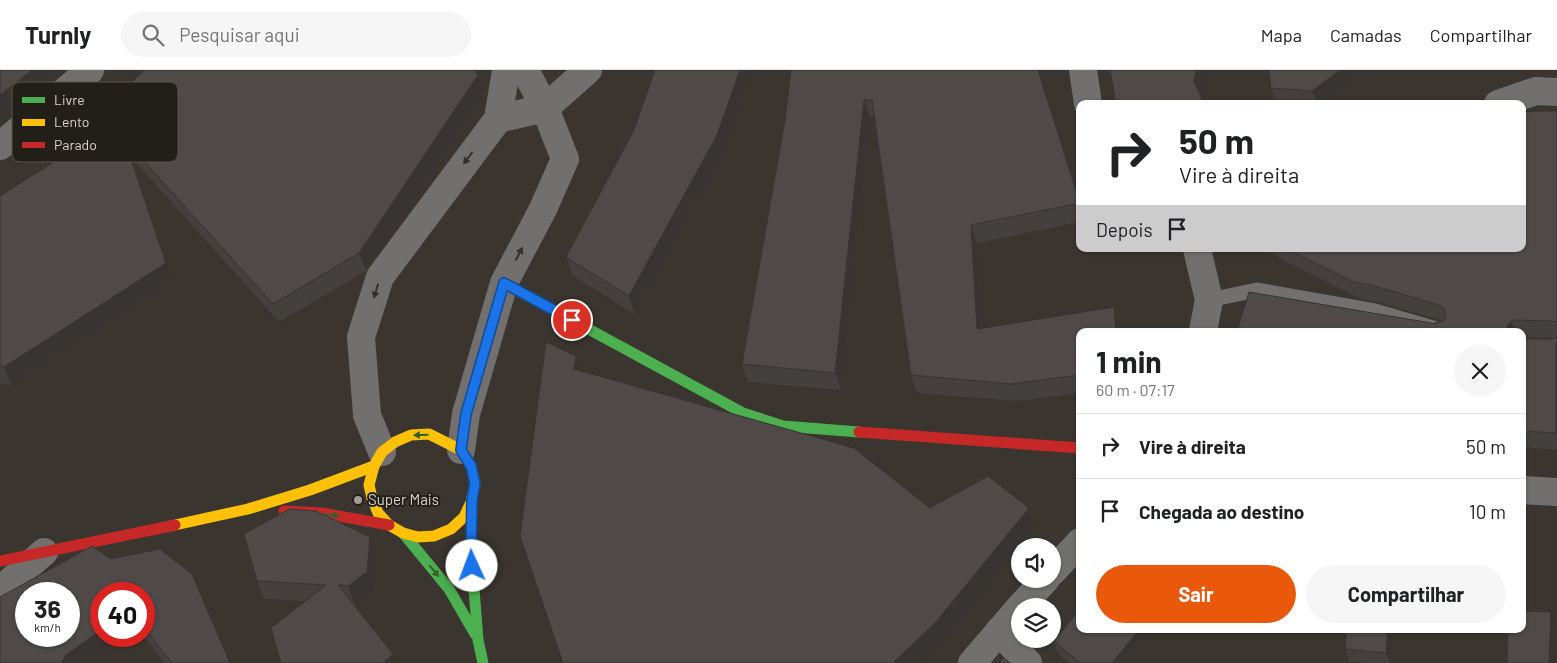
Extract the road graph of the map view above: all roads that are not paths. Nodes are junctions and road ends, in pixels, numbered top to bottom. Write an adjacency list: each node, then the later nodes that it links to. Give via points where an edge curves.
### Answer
1 (90, 70): 6 (street)
2 (506, 70): 11 (street)
3 (525, 70): 10 (street)
4 (588, 70): 10 (street)
5 (1083, 70): 8 (street)
6 (76, 82)
7 (1557, 92): 9 (street, via 1536,91)
8 (1087, 100)
9 (1510, 100)
10 (545, 108): 11 (street); 15 (street, one-way to 10, via 565,159)
11 (498, 119): 21 (street, one-way to 21, via 380,277 361,337 367,415)
12 (12, 136): 13 (street)
13 (0, 146)
14 (1198, 252): 16 (street)
15 (504, 283): 19 (street, via 743,413 783,426); 20 (street, via 466,414)
16 (1209, 300): 17 (street); 18 (lane, via 1257,290 1375,311)
17 (1204, 328)
18 (1433, 328)
19 (1076, 448)
20 (461, 450): 21 (street, one-way to 21, via 430,434 412,435 395,442); 24 (street, via 471,466 475,483)
21 (378, 459): 25 (street, via 310,490); 26 (street, via 369,485 378,513)
22 (1526, 490): 23 (street)
23 (1557, 492)
24 (472, 500): 27 (street, via 464,517 451,529 434,536 418,537); 37 (street, via 471,551)
25 (248, 509): 26 (street, one-way to 26, via 322,513); 29 (street)
26 (389, 525): 27 (street)
27 (403, 533): 37 (street, one-way to 37, via 449,589)
28 (1076, 546): 31 (street)
29 (44, 552): 30 (street); 33 (street)
30 (0, 561)
31 (1061, 562)
32 (1038, 588): 34 (street)
33 (0, 592)
34 (1028, 598)
35 (1011, 617): 36 (street)
36 (999, 631): 39 (street); 40 (street)
37 (478, 640): 38 (street)
38 (483, 663)
39 (972, 663)
40 (1028, 663)

